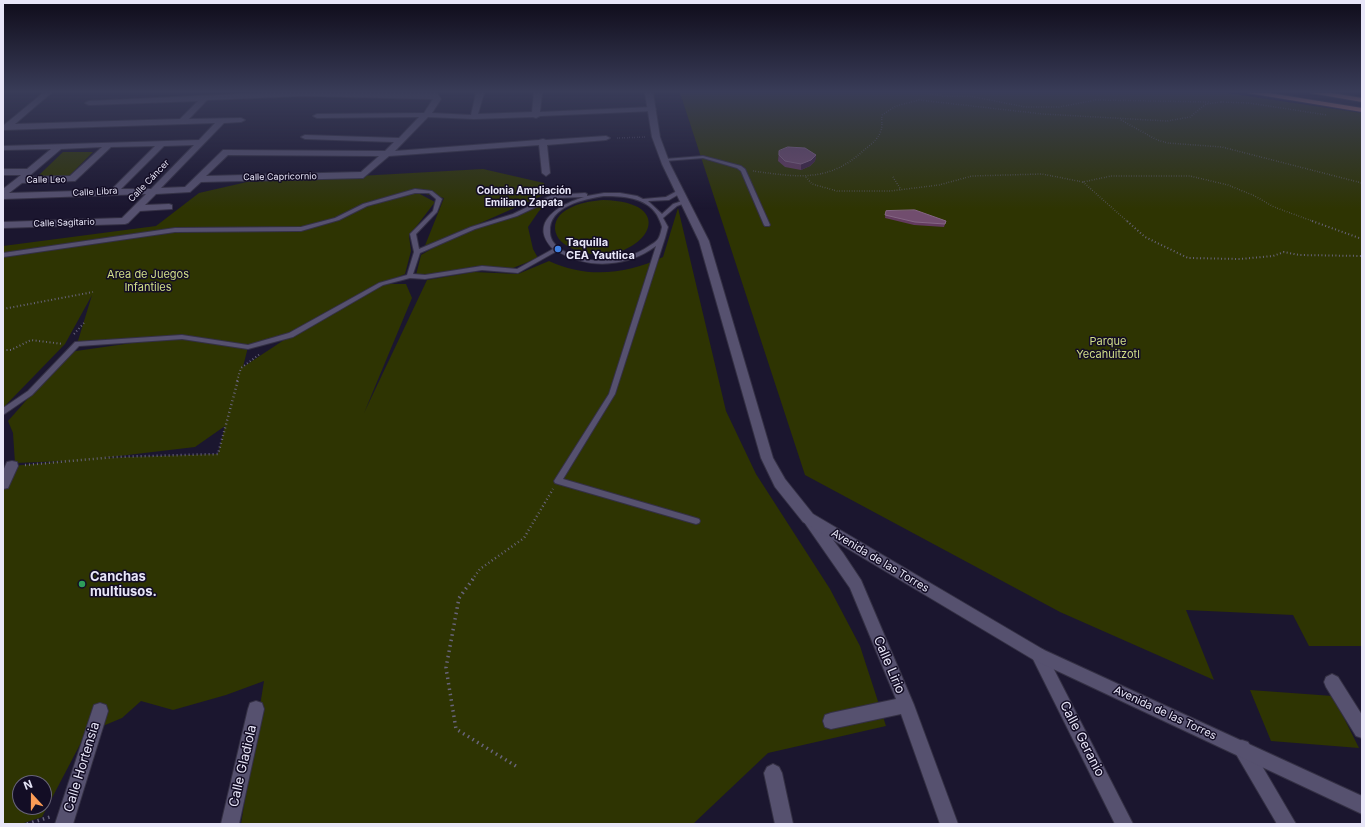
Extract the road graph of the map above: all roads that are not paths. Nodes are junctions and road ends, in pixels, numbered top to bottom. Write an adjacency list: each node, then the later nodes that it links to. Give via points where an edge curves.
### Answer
1 (211, 132): 8 (street, Calle Cáncer)
2 (409, 132): 6 (street)
3 (655, 132): 14 (street, Avenida de las Torres)
4 (305, 137): 6 (street)
5 (606, 138): 7 (street)
6 (401, 140): 13 (street)
7 (543, 141): 13 (street); 17 (street)
8 (201, 142): 9 (street); 20 (street, Calle Cáncer)
9 (161, 144): 10 (street); 21 (street)
10 (108, 146): 11 (street); 19 (street, Calle Leo, via 72,179)
11 (58, 147): 12 (street); 16 (street)
12 (3, 148)
13 (387, 154): 18 (street, Calle Capricornio, via 363,175); 18 (street, via 226,152)
14 (665, 160): 24 (street, Avenida de las Torres); 31 (lane, via 703,157 743,170)
15 (3, 172): 16 (street, Calle Leo)
16 (28, 172): 19 (street)
17 (546, 173)
18 (197, 179): 20 (street, Calle Libra, via 187,190)
19 (18, 180): 22 (street)
20 (155, 190): 21 (street, Calle Libra); 27 (street, Calle Cáncer)
21 (115, 191): 22 (street, Calle Libra)
22 (3, 195)
23 (597, 195): 25 (lane); 33 (lane, via 571,202 552,216 547,233 550,242); 34 (lane, via 554,196 515,216 473,228)
24 (682, 197): 25 (lane); 28 (lane); 40 (street, Avenida de las Torres, via 704,241 766,458 780,483)
25 (641, 199): 28 (lane, via 654,206)
26 (169, 207): 27 (street)
27 (138, 208): 29 (street, Calle Cáncer)
28 (662, 216): 32 (lane, via 665,226)
29 (125, 220): 30 (street, Calle Sagitario)
30 (3, 225)
31 (767, 226)
32 (662, 238): 33 (lane, via 639,255 604,262 575,258); 41 (lane, via 612,394 558,481)
33 (557, 249): 36 (lane, via 518,271 482,268 425,277)
34 (417, 252): 35 (lane, via 413,234 435,211 439,199 430,192 415,191 365,205 337,219 301,229 175,230); 36 (lane)
35 (3, 255)
36 (410, 276): 37 (lane, via 381,284 291,335 248,347 182,337 77,344 30,392)
37 (3, 412)
38 (12, 466): 39 (street)
39 (3, 484)
40 (808, 518): 42 (street, Avenida de las Torres); 44 (street, Calle Lirio, via 856,585)
41 (696, 521)
42 (1039, 655): 49 (street, Avenida de las Torres); 56 (street, Calle Geranio)
43 (1332, 682): 48 (street)
44 (906, 705): 47 (street); 55 (street, Calle Lirio)
45 (256, 709): 53 (street, Calle Gladiola)
46 (100, 711): 52 (street, Calle Hortensia)
47 (831, 721)
48 (1362, 730)
49 (1241, 747): 51 (street, Avenida de las Torres); 57 (street)
50 (772, 773): 54 (street)
51 (1362, 805)
52 (64, 824)
53 (230, 824)
54 (784, 824)
55 (949, 824)
56 (1124, 824)
57 (1287, 824)

